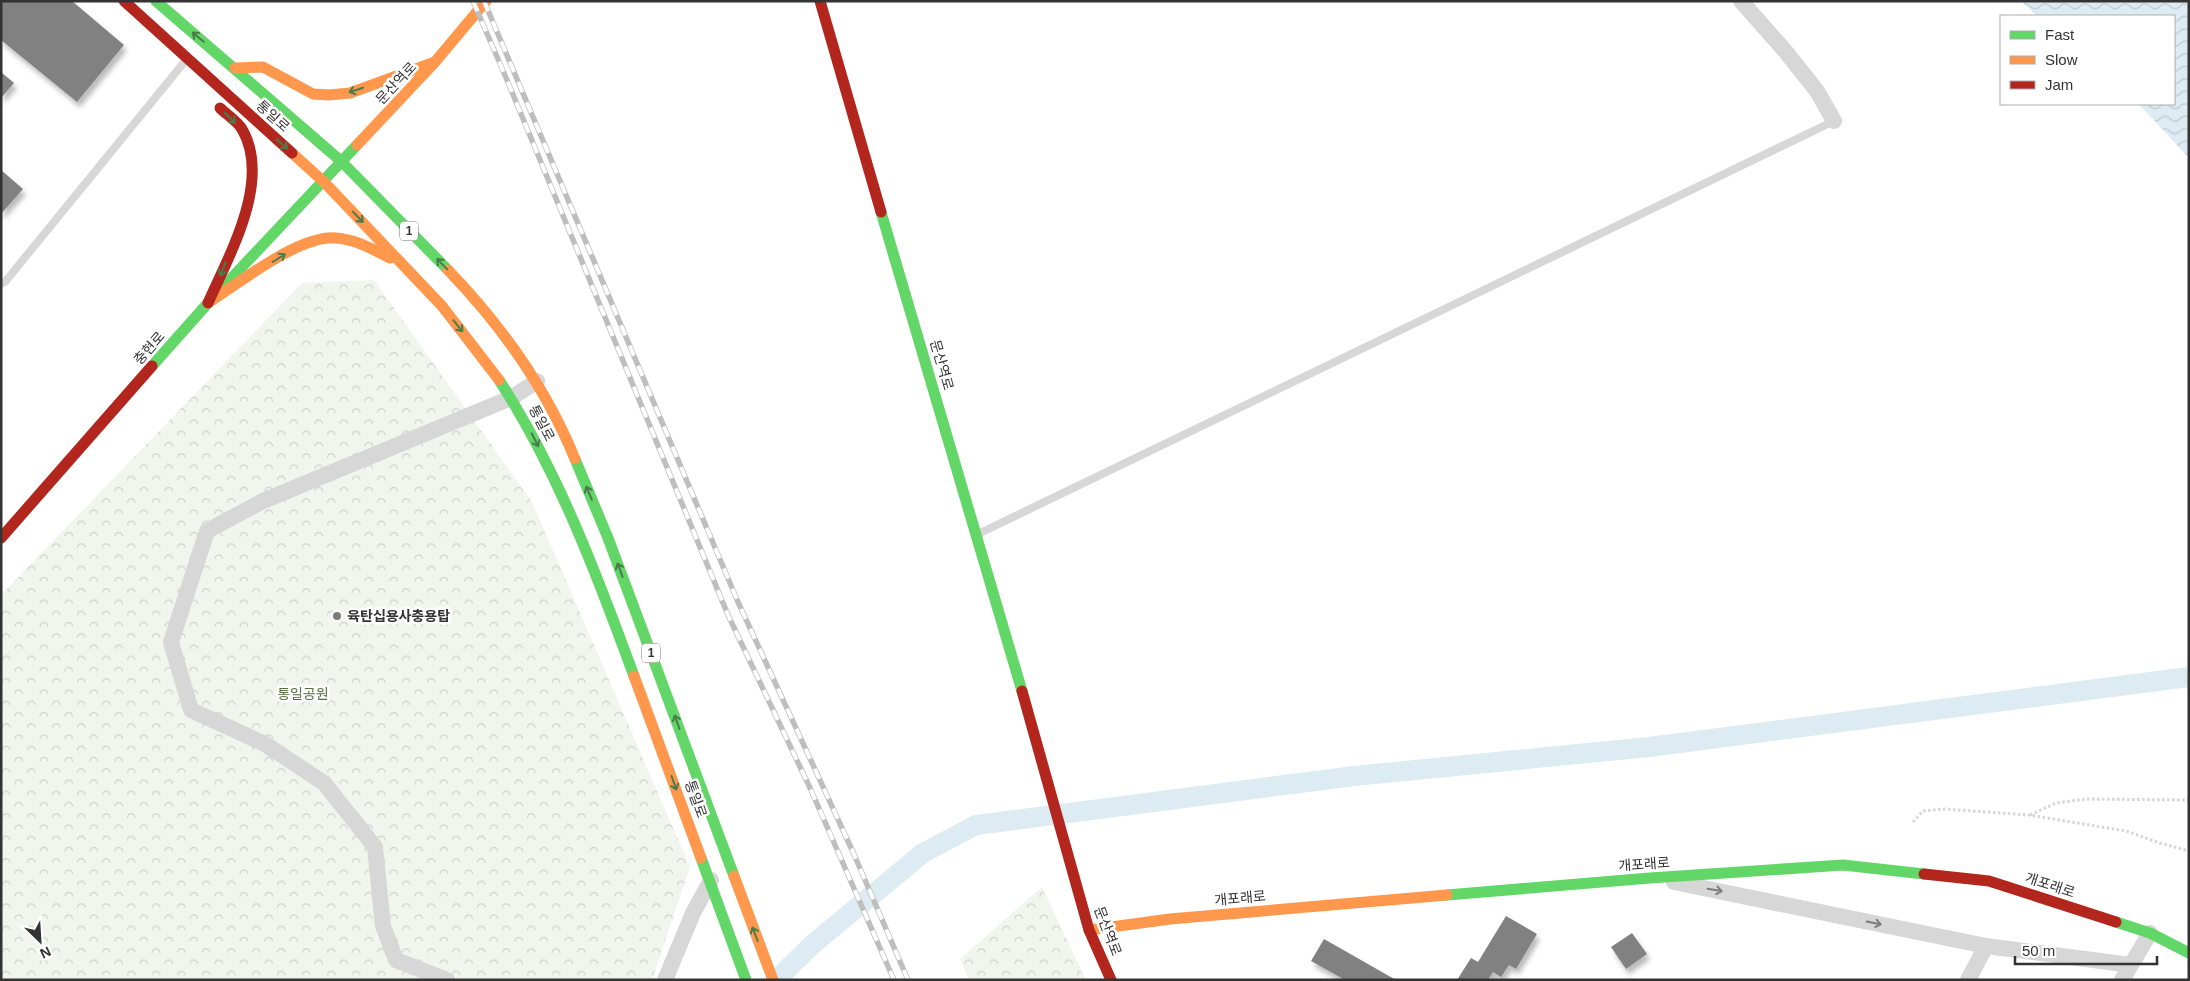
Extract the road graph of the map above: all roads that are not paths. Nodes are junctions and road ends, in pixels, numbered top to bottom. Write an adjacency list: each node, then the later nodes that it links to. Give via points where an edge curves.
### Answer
1 (124, 1): 6 (main road, 통일로 / 1)
2 (156, 1): 8 (main road, 통일로 / 1, one-way to 2)
3 (486, 1): 7 (main road, 문산역로)
4 (820, 1): 19 (main road, 문산역로)
5 (1741, 1): 11 (street, via 1817,91)
6 (191, 61): 9 (main road); 13 (main road, 통일로 / 1, one-way to 13); 15 (lane)
7 (435, 62): 8 (main road, one-way to 8, via 350,93 329,95 313,94 263,68); 12 (main road, 문산역로)
8 (235, 68): 12 (main road, 통일로 / 1)
9 (200, 82)
10 (209, 97): 16 (main road, one-way to 16, via 242,130 249,150 253,181 246,212)
11 (1834, 121): 19 (lane)
12 (342, 162): 13 (main road, 문산역로); 17 (main road, 통일로 / 1, one-way to 12, via 476,299)
13 (324, 182): 14 (main road, 통일로 / 1, one-way to 14); 16 (main road, 충현로)
14 (402, 264): 16 (main road, one-way to 14, via 285,254 334,238 367,246); 18 (main road, 통일로 / 1, one-way to 18, via 442,306)
15 (2, 284)
16 (208, 303): 20 (main road, 충현로)
17 (537, 382): 18 (street); 31 (main road, 통일로 / 1, one-way to 17, via 608,538 571,449)
18 (511, 398): 22 (main road, 통일로 / 1, one-way to 22, via 534,438 577,529); 28 (street, via 263,501 207,531 171,642 190,710 265,744 329,790 375,847 383,926 396,960)
19 (976, 535): 23 (main road, 문산역로)
20 (1, 538)
21 (1650, 878): 23 (main road, 개포래로, via 1170,918); 24 (main road, 개포래로, via 1843,865 1989,881); 25 (street, one-way to 25)
22 (711, 880): 29 (street, via 693,913); 30 (main road, 통일로 / 1)
23 (1089, 930): 32 (main road, 문산역로)
24 (2150, 933): 26 (main road, 개포래로); 27 (street)
25 (1986, 946): 27 (street); 33 (street)
26 (2189, 953)
27 (2132, 965): 34 (street)
28 (447, 980)
29 (665, 980)
30 (746, 980)
31 (772, 980)
32 (1111, 980)
33 (1968, 980)
34 (2122, 980)

